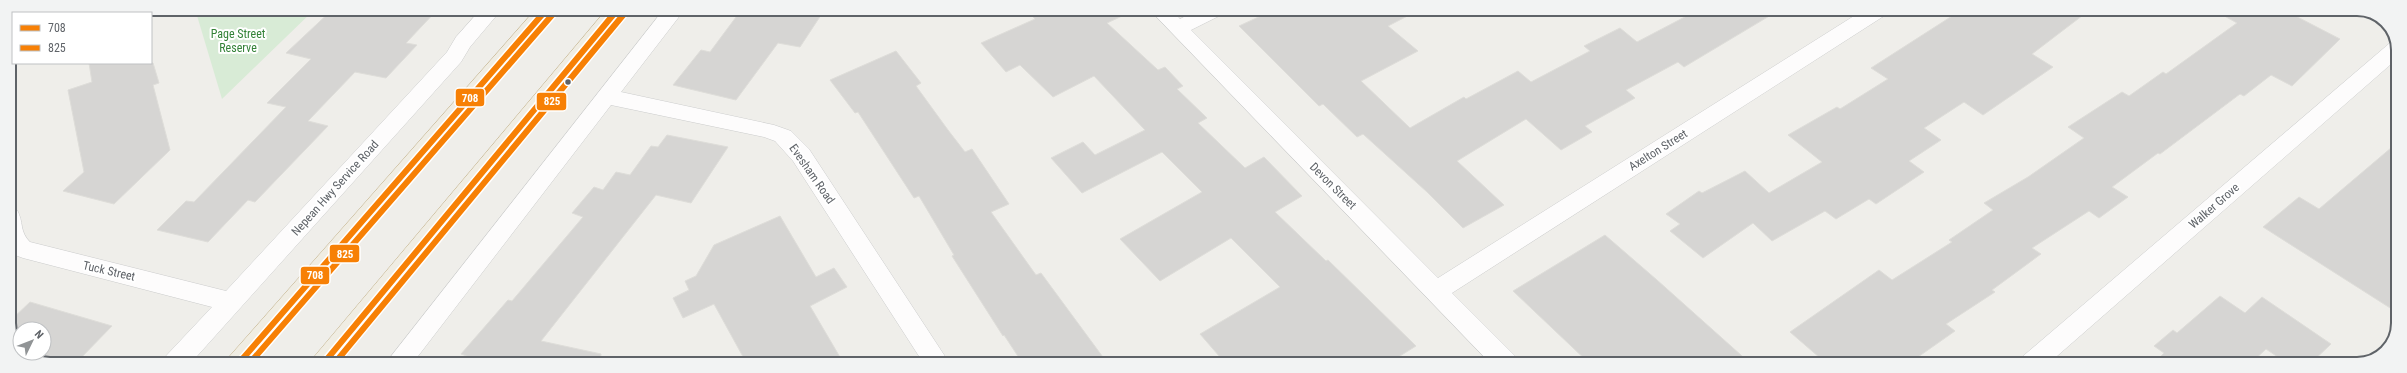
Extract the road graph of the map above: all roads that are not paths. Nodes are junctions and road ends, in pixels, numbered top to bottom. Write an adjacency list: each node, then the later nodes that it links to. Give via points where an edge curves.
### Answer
1 (486, 16): 13 (street, Nepean Hwy Service Road, via 463,42 454,57)
2 (541, 16): 15 (highway)
3 (612, 16): 16 (highway)
4 (671, 16): 10 (street)
5 (1166, 16): 8 (street, Devon Street)
6 (1202, 16): 8 (street)
7 (1869, 16): 12 (street, Axelton Street)
8 (1178, 28): 12 (street, Devon Street)
9 (2391, 53): 20 (street, Walker Grove)
10 (608, 97): 17 (street); 18 (street, Evesham Road, via 773,131 783,136 801,155)
11 (16, 242): 13 (street, Tuck Street, via 24,249)
12 (1436, 291): 19 (street, Devon Street)
13 (231, 302): 14 (street, Nepean Hwy Service Road)
14 (180, 357)
15 (244, 357)
16 (329, 357)
17 (403, 357)
18 (933, 357)
19 (1500, 357)
20 (2038, 357)

